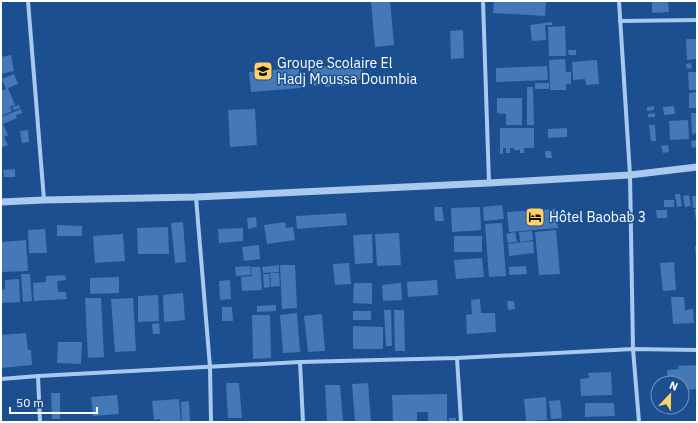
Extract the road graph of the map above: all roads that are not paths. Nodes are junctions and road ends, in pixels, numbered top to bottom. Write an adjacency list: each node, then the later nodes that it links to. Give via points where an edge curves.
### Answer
1 (28, 1): 10 (street)
2 (482, 1): 8 (street)
3 (619, 1): 5 (street)
4 (697, 20): 5 (street)
5 (620, 21): 7 (street)
6 (697, 167): 7 (street)
7 (630, 175): 8 (street); 12 (street)
8 (489, 183): 9 (street)
9 (196, 198): 10 (street); 16 (street)
10 (44, 200): 11 (street)
11 (1, 202)
12 (633, 349): 13 (street); 14 (street); 23 (street)
13 (697, 350)
14 (457, 358): 15 (street); 22 (street)
15 (300, 362): 16 (street); 21 (street)
16 (210, 367): 17 (street); 20 (street)
17 (38, 376): 18 (street); 19 (street)
18 (1, 379)
19 (40, 422)
20 (211, 422)
21 (303, 422)
22 (461, 422)
23 (639, 422)

